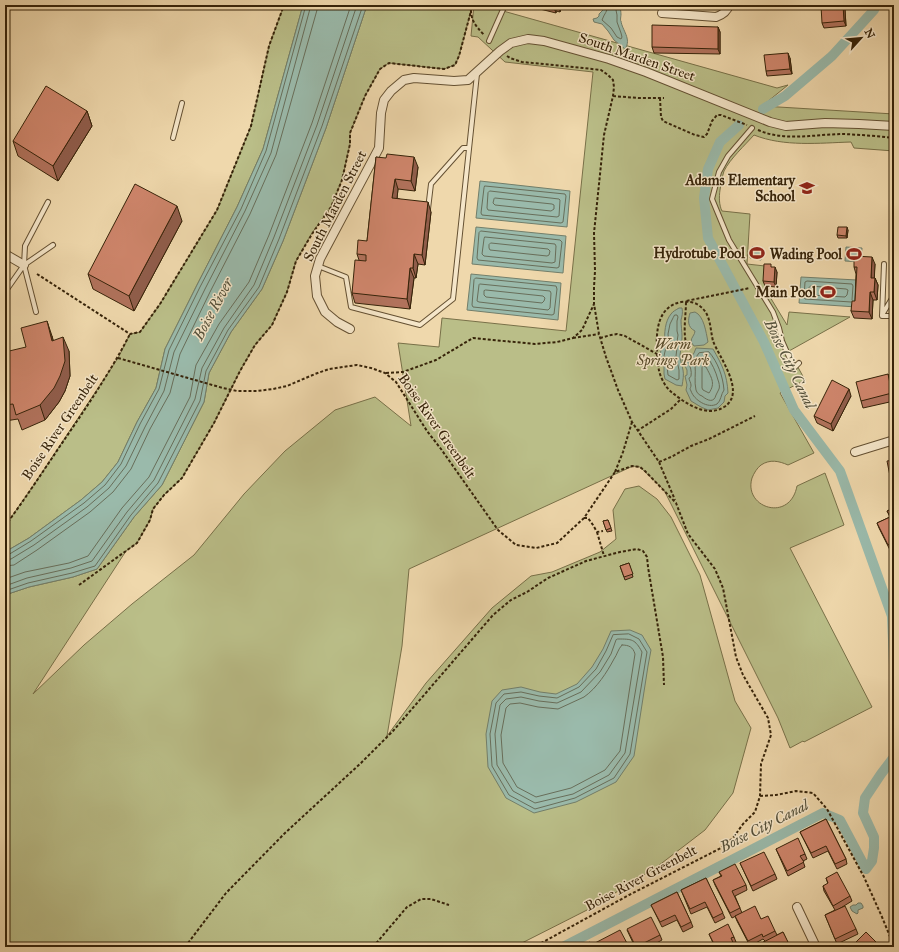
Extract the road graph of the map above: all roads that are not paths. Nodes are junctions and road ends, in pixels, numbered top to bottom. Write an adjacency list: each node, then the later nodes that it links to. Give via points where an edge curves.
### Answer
1 (505, 5): 4 (lane)
2 (729, 5): 3 (street, via 722,15 716,16)
3 (662, 13)
4 (489, 41)
5 (477, 72): 7 (street, South Marden Street, via 511,43 544,41 609,58 770,122 786,126); 10 (lane); 17 (street, South Marden Street, via 468,80 404,80 391,91 384,100 381,113 379,148)
6 (182, 103): 9 (lane)
7 (894, 126)
8 (752, 128): 24 (lane, via 725,161 719,172 712,199 729,240 773,312 794,368)
9 (173, 138)
10 (469, 148): 12 (lane, via 463,148 431,184); 17 (lane, via 453,299 437,312 420,325 351,307 346,277)
11 (48, 202): 16 (lane, via 25,246)
12 (428, 210)
13 (53, 245): 16 (lane)
14 (5, 254): 16 (street)
15 (884, 264): 21 (lane)
16 (24, 265): 18 (lane); 20 (lane)
17 (318, 266): 23 (street, South Marden Street, via 315,276 317,296 325,312)
18 (5, 292)
19 (894, 295): 21 (lane)
20 (36, 312)
21 (882, 316): 22 (lane)
22 (894, 316)
23 (350, 329)
24 (799, 363)
25 (894, 440): 26 (street)
26 (855, 452)
27 (797, 907): 28 (street)
28 (816, 947)

